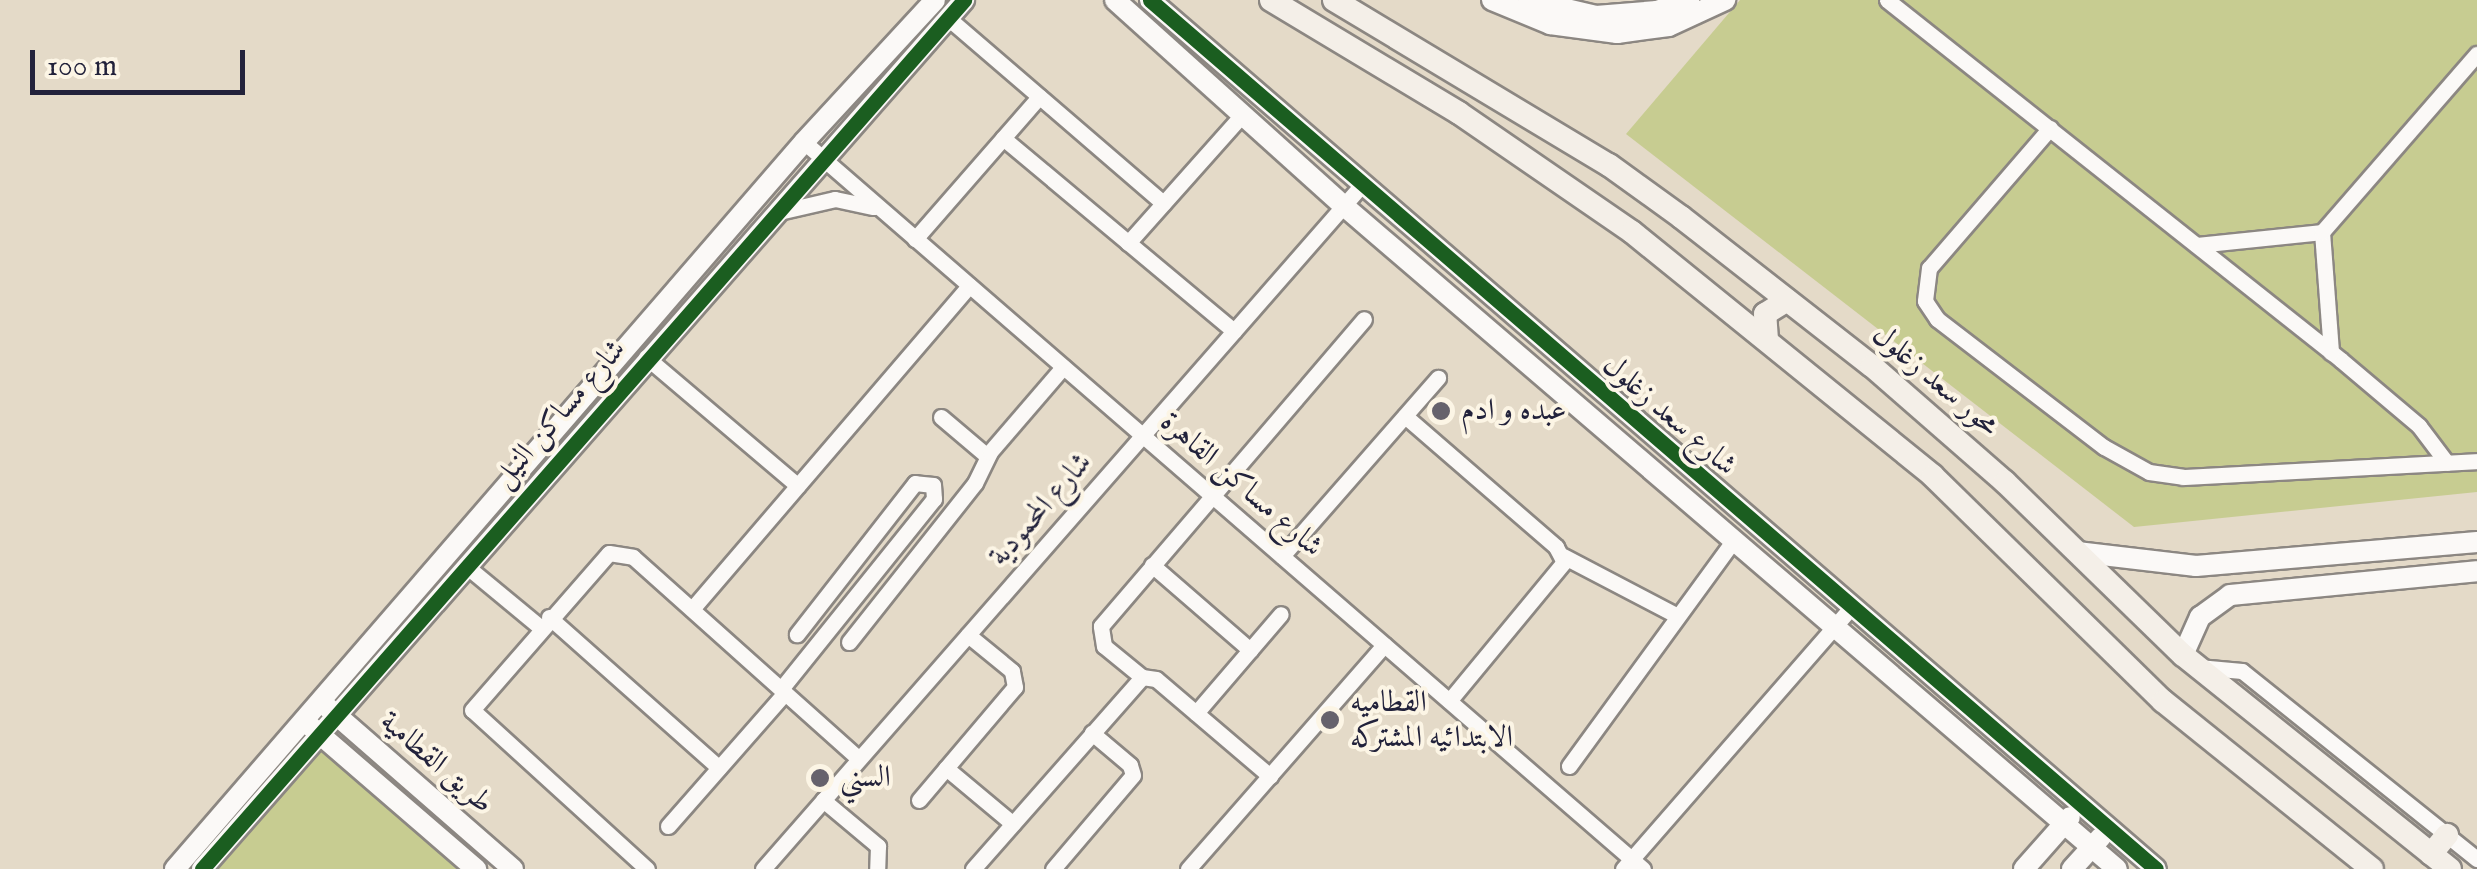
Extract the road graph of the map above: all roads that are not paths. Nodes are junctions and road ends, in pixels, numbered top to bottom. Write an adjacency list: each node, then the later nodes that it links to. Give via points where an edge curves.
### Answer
1 (935, 0): 18 (street, شارع مساكن النيل)
2 (964, 0): 12 (street, شارع مساكن النيل)
3 (1150, 0): 20 (street, شارع سعد زغلول)
4 (1271, 0): 33 (main road, via 1546,171)
5 (1334, 0): 30 (main road, محور سعد زغلول, via 1609,165)
6 (1492, 0): 9 (street, via 1550,24 1616,33 1668,26)
7 (1528, 0): 8 (street, via 1596,16 1657,11)
8 (1689, 0)
9 (1725, 0)
10 (1888, 0): 16 (street)
11 (1116, 1): 15 (street, شارع سعد زغلول)
12 (948, 18): 14 (street); 19 (street, شارع مساكن النيل)
13 (2477, 54): 25 (street)
14 (1039, 98): 17 (street); 21 (street)
15 (1240, 116): 21 (street); 22 (street, شارع سعد زغلول)
16 (2050, 128): 28 (street); 43 (street, via 1929,268 1923,290 1936,320 2104,447 2149,472 2182,477)
17 (1004, 138): 26 (street); 27 (street)
18 (804, 142): 19 (street, شارع مساكن القاهرة); 73 (street, شارع مساكن النيل)
19 (821, 158): 23 (street, شارع مساكن القاهرة); 24 (street, شارع مساكن النيل)
20 (1361, 186): 22 (street, شارع المحمودية); 58 (street, شارع سعد زغلول)
21 (1163, 203): 27 (street)
22 (1344, 206): 32 (street, شارع المحمودية); 46 (street, شارع سعد زغلول)
23 (882, 210): 24 (street, via 834,199); 26 (street, شارع مساكن القاهرة)
24 (771, 216): 35 (street, شارع مساكن النيل)
25 (2322, 232): 28 (street); 34 (street)
26 (915, 238): 29 (street, شارع مساكن القاهرة)
27 (1128, 243): 32 (street)
28 (2196, 245): 34 (street)
29 (969, 286): 36 (street, شارع مساكن القاهرة); 44 (street)
30 (1787, 300): 33 (main road, via 1764,314); 48 (main road, محور سعد زغلول, via 1940,423)
31 (1364, 319): 45 (street)
32 (1234, 331): 40 (street, شارع المحمودية)
33 (1767, 340): 108 (main road, via 1972,510 2163,701)
34 (2331, 352): 43 (street, via 2410,418)
35 (646, 358): 44 (street); 53 (street, شارع مساكن النيل)
36 (1063, 366): 40 (street, شارع مساكن القاهرة); 41 (street)
37 (1438, 378): 38 (street)
38 (1405, 416): 49 (street); 50 (street)
39 (941, 417): 41 (street)
40 (1143, 436): 45 (street, شارع مساكن القاهرة); 65 (street, شارع المحمودية)
41 (987, 456): 66 (street, via 975,483)
42 (2477, 461): 43 (street)
43 (2446, 463)
44 (798, 486): 59 (street)
45 (1211, 495): 49 (street, شارع مساكن القاهرة); 54 (street)
46 (1733, 541): 61 (street); 63 (street, شارع سعد زغلول)
47 (2477, 542): 52 (street)
48 (2077, 552): 52 (street, via 2158,566); 69 (main road, محور سعد زغلول)
49 (1282, 556): 67 (street, شارع مساكن القاهرة)
50 (1563, 556): 61 (street); 72 (street, via 1560,573)
51 (858, 559): 56 (street); 56 (street, via 915,484 933,485 934,500); 64 (street)
52 (2220, 563): 57 (street)
53 (465, 565): 62 (street); 73 (street, شارع مساكن النيل)
54 (1152, 565): 68 (street); 70 (street, via 1098,633)
55 (2477, 571): 57 (street)
56 (874, 574): 71 (street)
57 (2230, 595): 69 (street, via 2200,617)
58 (1851, 608): 63 (street); 84 (street, شارع سعد زغلول)
59 (692, 610): 62 (street, via 617,551 602,558); 71 (street)
60 (1280, 614): 68 (street)
61 (1676, 615): 78 (street)
62 (544, 622): 79 (street); 98 (street, via 475,698 473,714)
63 (1835, 627): 86 (street, شارع سعد زغلول); 93 (street)
64 (796, 634)
65 (968, 635): 77 (street, شارع المحمودية); 80 (street, via 1016,682)
66 (849, 642)
67 (1384, 645): 72 (street, شارع مساكن القاهرة); 81 (street)
68 (1250, 650): 74 (street)
69 (2191, 661): 89 (street, via 2242,671); 91 (main road, محور سعد زغلول)
70 (1142, 677): 74 (street, via 1156,679); 76 (street)
71 (783, 690): 77 (street); 79 (street)
72 (1449, 701): 93 (street, شارع مساكن القاهرة)
73 (328, 707): 75 (street, شارع مساكن النيل); 97 (street, طريق القطامية)
74 (1196, 713): 81 (street)
75 (311, 727): 94 (street, شارع مساكن النيل); 95 (street, شارع مساكن النيل); 96 (street, طريق القطامية)
76 (1092, 733): 85 (street); 102 (street, via 1133,775)
77 (860, 759): 82 (street, شارع المحمودية)
78 (1569, 766)
79 (719, 768): 87 (street)
80 (946, 768): 83 (street); 85 (street)
81 (1270, 776): 103 (street)
82 (823, 800): 99 (street, شارع المحمودية); 100 (street, via 878,846)
83 (919, 800)
84 (2081, 804): 86 (street); 88 (street, شارع سعد زغلول)
85 (1013, 824): 101 (street)
86 (2064, 824): 90 (street, شارع سعد زغلول); 104 (street)
87 (668, 826)
88 (2108, 828): 90 (street); 107 (street, شارع سعد زغلول)
89 (2448, 835): 91 (main road); 92 (street)
90 (2092, 847): 105 (street); 106 (street, شارع سعد زغلول)
91 (2431, 854): 109 (main road, محور سعد زغلول)
92 (2477, 859)
93 (1632, 866)
94 (175, 869)
95 (202, 869)
96 (476, 869)
97 (512, 869)
98 (647, 869)
99 (763, 869)
100 (878, 869)
101 (973, 869)
102 (1054, 869)
103 (1188, 869)
104 (2024, 869)
105 (2072, 869)
106 (2116, 869)
107 (2156, 869)
108 (2372, 869)
109 (2450, 869)

